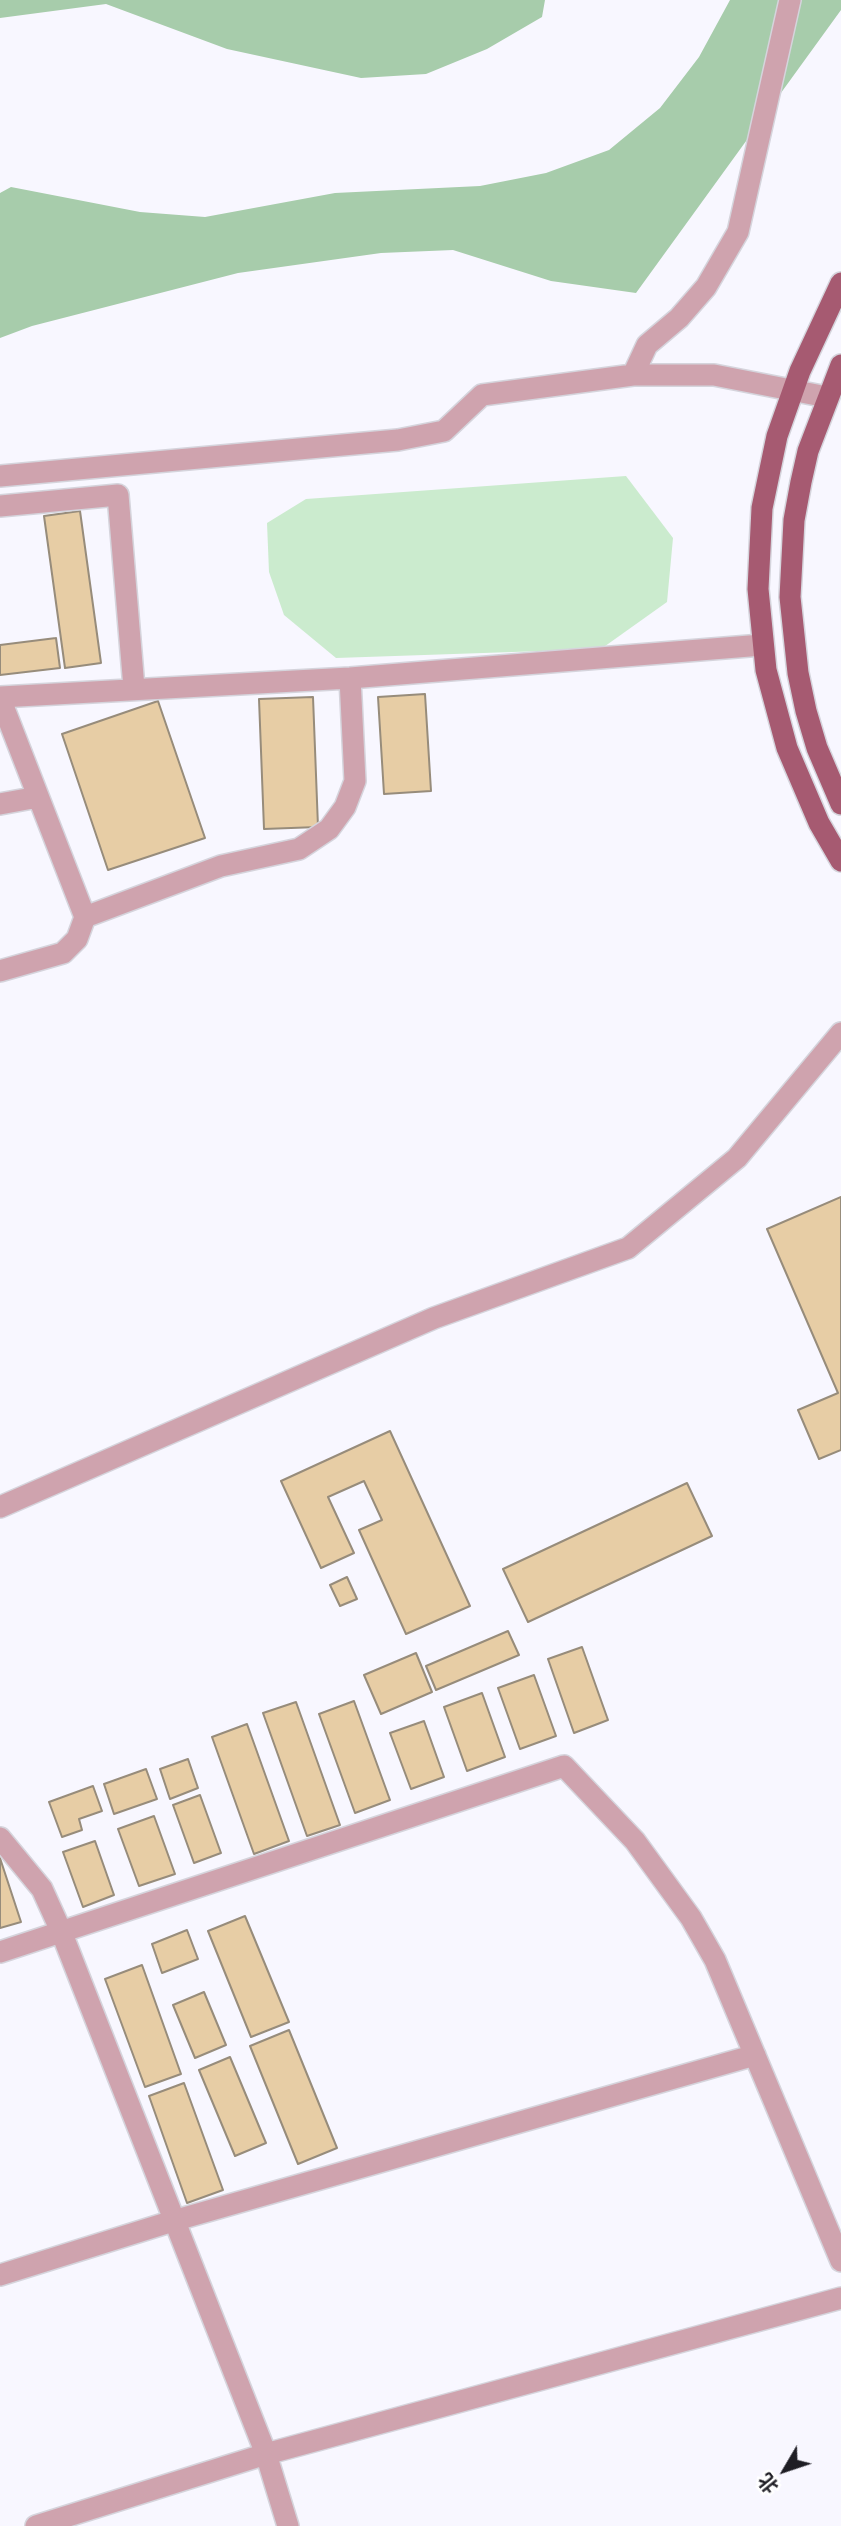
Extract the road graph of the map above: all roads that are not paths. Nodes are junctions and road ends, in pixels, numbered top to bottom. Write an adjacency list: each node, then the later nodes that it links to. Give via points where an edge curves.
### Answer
1 (790, 0): 4 (street, via 738,232 706,286 680,318 647,345)
2 (841, 283): 5 (main road)
3 (841, 365): 6 (main road)
4 (633, 375): 5 (street, via 713,375); 7 (street, via 482,395 444,431 398,440)
5 (793, 391): 6 (street); 9 (main road, via 777,436 762,509 758,589)
6 (827, 397): 15 (main road, via 801,482 790,597 806,711)
7 (0, 476)
8 (0, 506): 11 (street, via 118,495)
9 (762, 646): 10 (street); 16 (main road, via 787,748)
10 (350, 678): 11 (street); 17 (street, via 355,781 345,807 329,829 299,849 221,866)
11 (134, 688): 12 (street)
12 (0, 698): 13 (street)
13 (38, 797): 14 (street); 17 (street)
14 (0, 804)
15 (841, 804)
16 (841, 861)
17 (85, 917): 18 (street, via 77,939 63,953)
18 (0, 971)
19 (841, 1033): 20 (street, via 737,1158 628,1248 434,1318)
20 (0, 1507)
21 (0, 1838): 22 (street, via 42,1889)
22 (61, 1931): 23 (street); 24 (street, via 564,1766 635,1841 691,1919 715,1960); 25 (street)
23 (0, 1952)
24 (755, 2055): 25 (street); 26 (street)
25 (173, 2221): 27 (street); 29 (street)
26 (841, 2260)
27 (0, 2275)
28 (841, 2298): 29 (street)
29 (266, 2454): 30 (street); 31 (street)
30 (36, 2526)
31 (288, 2526)

